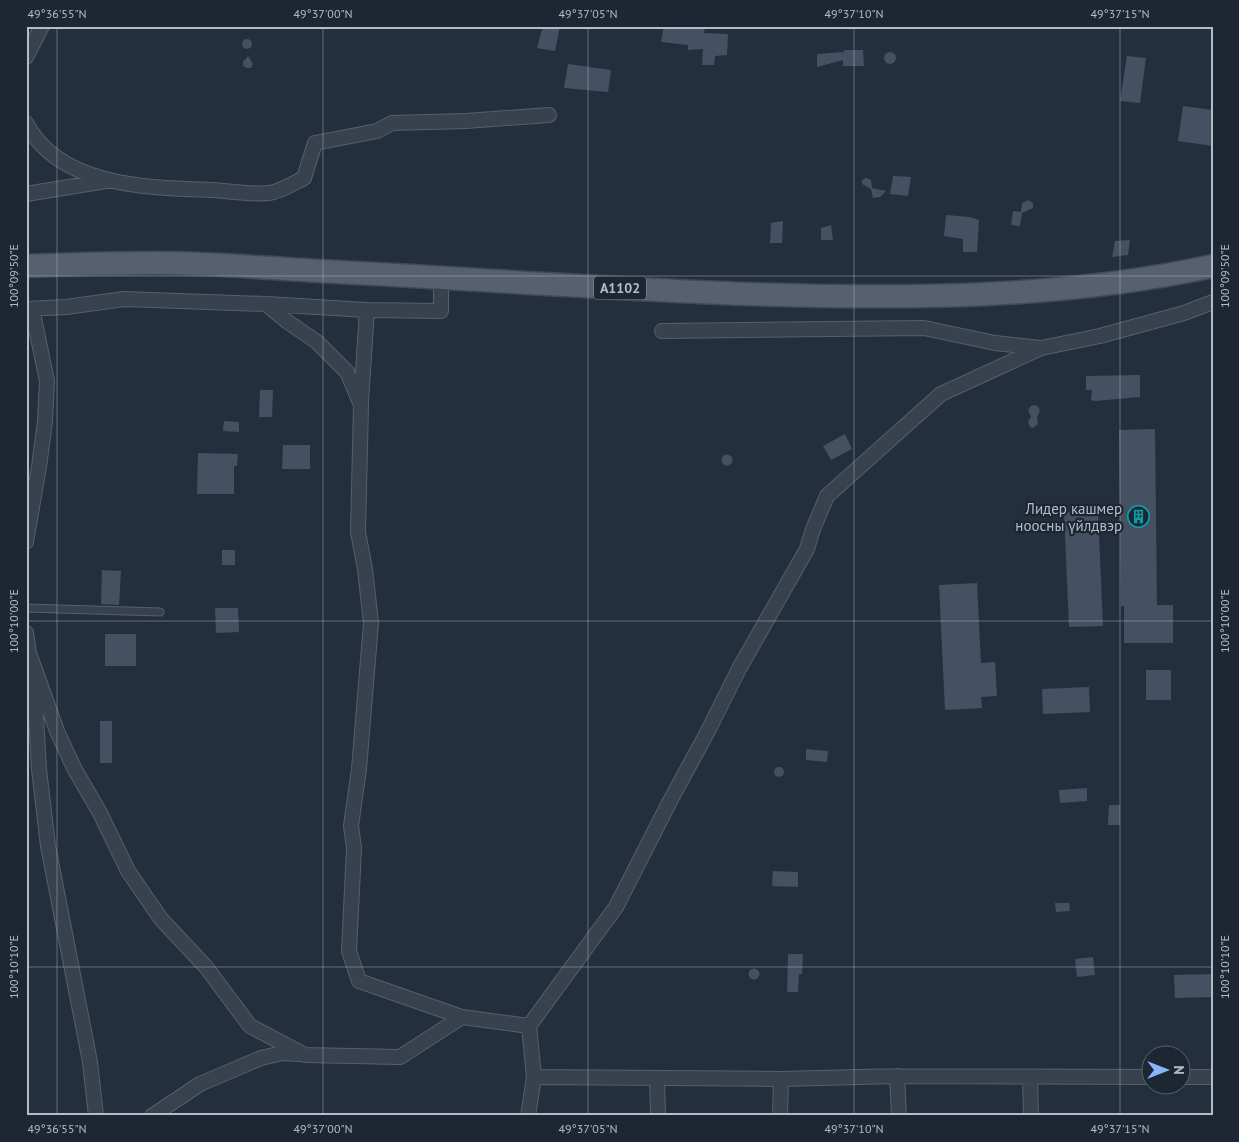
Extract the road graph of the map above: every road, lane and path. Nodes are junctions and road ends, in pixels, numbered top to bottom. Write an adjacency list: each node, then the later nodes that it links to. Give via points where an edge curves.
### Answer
1 (42, 26): 2 (street)
2 (26, 57)
3 (549, 115): 5 (street, via 392,123 377,132 314,143 304,178 270,193 168,188)
4 (26, 123): 5 (street, via 42,147 65,163)
5 (107, 181): 6 (street)
6 (26, 194)
7 (26, 266): 9 (main road, A1102, via 161,263)
8 (1213, 266): 9 (main road, A1102, via 1073,288 942,296 715,293)
9 (441, 277): 13 (street, via 441,311)
10 (1213, 302): 15 (street, via 1100,336)
11 (266, 304): 12 (street, via 124,299); 13 (street); 16 (street, via 317,342 347,372)
12 (29, 309): 17 (street, via 47,381 39,467)
13 (368, 310): 16 (street)
14 (662, 331): 15 (street, via 924,328 995,343)
15 (1041, 348): 23 (street, via 941,394 827,496 812,529 807,550 740,667 616,907)
16 (361, 406): 22 (street, via 358,532 371,623 360,769 351,826 354,848 349,950 359,981)
17 (26, 542)
18 (26, 608): 19 (lane)
19 (160, 612)
20 (26, 633): 21 (street)
21 (33, 667): 24 (street, via 74,768 128,871 161,919 206,967 250,1026); 33 (street, via 39,769 48,846 90,1062)
22 (462, 1017): 23 (street); 24 (street, via 400,1057)
23 (529, 1026): 26 (street)
24 (305, 1055): 34 (street, via 283,1053 261,1058 200,1084)
25 (897, 1076): 31 (street); 32 (street); 38 (street)
26 (534, 1077): 30 (street); 35 (street)
27 (1142, 1077): 31 (street)
28 (1192, 1077): 29 (street)
29 (1213, 1077)
30 (657, 1078): 32 (street); 36 (street)
31 (1030, 1078): 39 (street)
32 (781, 1079): 37 (street)
33 (96, 1116)
34 (152, 1116)
35 (528, 1116)
36 (658, 1116)
37 (780, 1116)
38 (899, 1116)
39 (1031, 1116)

